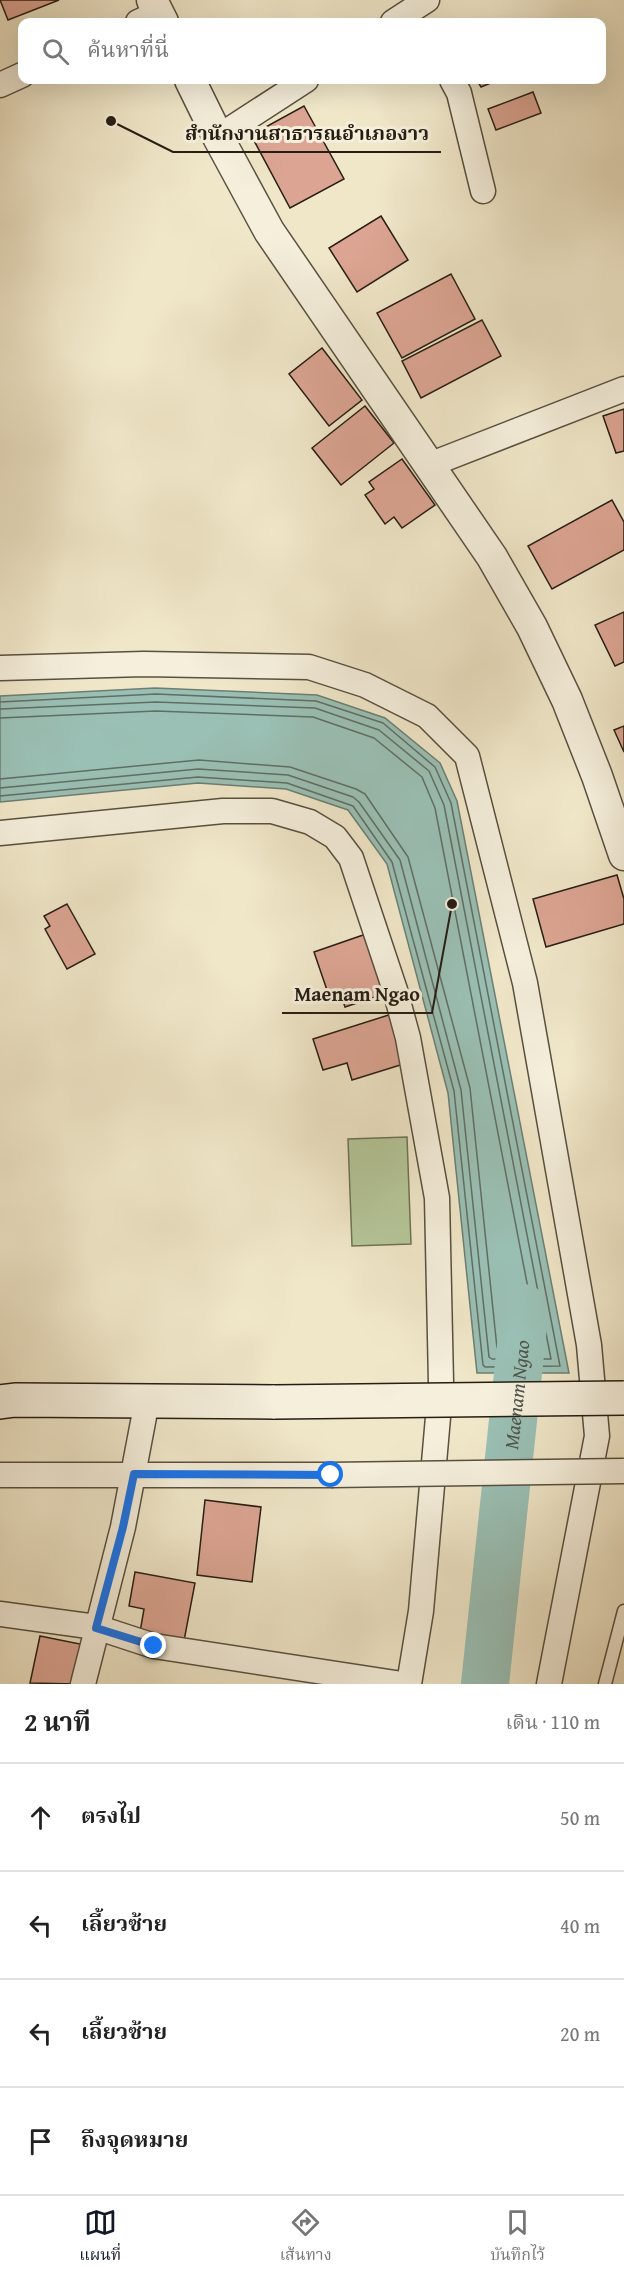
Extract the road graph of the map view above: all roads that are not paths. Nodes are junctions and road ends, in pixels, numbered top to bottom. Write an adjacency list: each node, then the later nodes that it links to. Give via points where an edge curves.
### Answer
1 (422, 10): 2 (street)
2 (403, 18)
3 (18, 77): 7 (street)
4 (192, 84): 8 (street)
5 (300, 84): 8 (street)
6 (454, 84): 9 (street)
7 (0, 85)
8 (218, 137): 11 (street, via 269,231)
9 (483, 191)
10 (624, 389): 11 (street)
11 (429, 465): 14 (street, via 492,557 532,627 567,700)
12 (0, 668): 27 (street, via 144,664 309,667 365,685 427,716 466,756 525,983 589,1344 597,1436)
13 (0, 833): 26 (street, via 223,811 272,811 310,822 335,837 351,858 408,1038 437,1198 441,1383 421,1611)
14 (624, 855)
15 (624, 1398): 16 (main road, bridge)
16 (147, 1401): 17 (main road); 19 (street)
17 (0, 1402)
18 (624, 1471): 19 (street, bridge)
19 (134, 1474): 20 (street); 23 (street)
20 (0, 1475)
21 (624, 1611): 28 (lane)
22 (0, 1614): 23 (street)
23 (96, 1628): 24 (street); 25 (street, via 154,1646)
24 (83, 1684)
25 (402, 1684)
26 (409, 1684)
27 (549, 1684)
28 (605, 1684)

